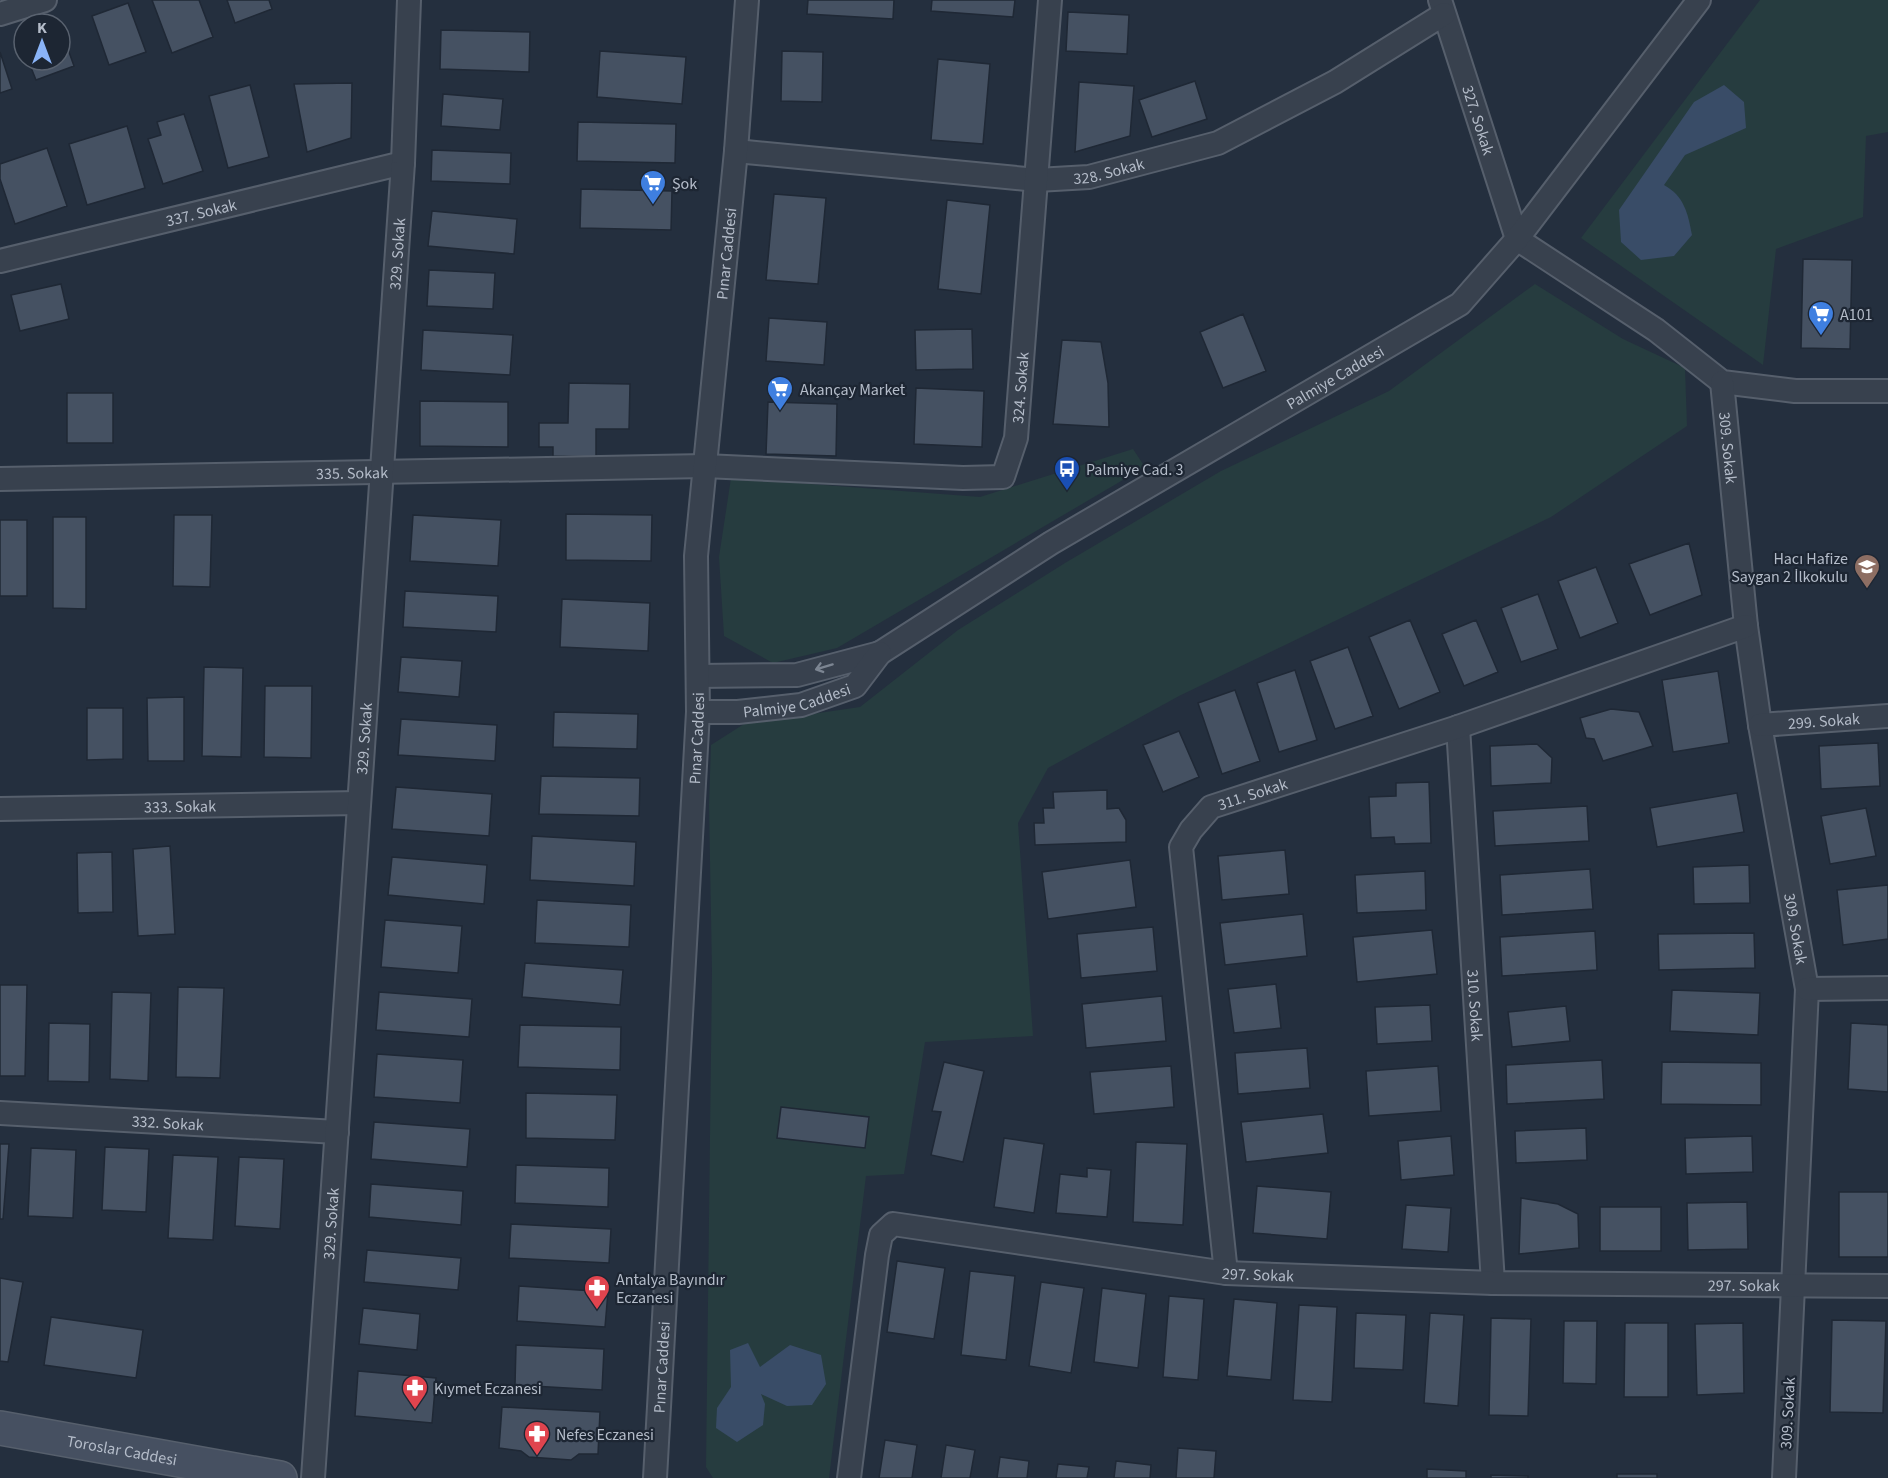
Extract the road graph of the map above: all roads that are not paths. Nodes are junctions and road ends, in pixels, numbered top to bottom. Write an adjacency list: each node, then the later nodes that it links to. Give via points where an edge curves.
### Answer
1 (45, 0): 7 (street)
2 (409, 0): 9 (street, 329. Sokak)
3 (747, 0): 8 (street, Pınar Caddesi)
4 (1050, 0): 10 (street, 324. Sokak)
5 (1699, 0): 11 (street, Palmiye Caddesi)
6 (1442, 7): 10 (street, 328. Sokak, via 1335,82 1218,143 1089,177); 11 (street, 327. Sokak)
7 (0, 14)
8 (736, 151): 10 (street, 328. Sokak); 15 (street, Pınar Caddesi)
9 (403, 162): 12 (street, 337. Sokak); 16 (street, 329. Sokak)
10 (1037, 180): 15 (street, 324. Sokak, via 1016,438 1003,477)
11 (1517, 239): 13 (street, via 1656,330); 19 (street, Palmiye Caddesi, via 1460,304 1051,543)
12 (0, 261)
13 (1722, 382): 14 (street, via 1795,391); 18 (street, 309. Sokak)
14 (1888, 391)
15 (705, 466): 16 (street, 335. Sokak); 20 (street, Pınar Caddesi, via 696,556)
16 (381, 474): 17 (street, 335. Sokak); 25 (street, 329. Sokak)
17 (0, 479)
18 (1746, 626): 23 (street, 309. Sokak); 24 (street, 311. Sokak)
19 (880, 653): 20 (street, Palmiye Caddesi, one-way to 20, via 796,675); 21 (street, Palmiye Caddesi, via 855,687 801,705)
20 (698, 676): 21 (street, Pınar Caddesi)
21 (698, 712): 38 (street, Pınar Caddesi)
22 (1888, 716): 23 (street, 299. Sokak)
23 (1760, 725): 27 (street, 309. Sokak)
24 (1458, 727): 31 (street, 311. Sokak, via 1211,807 1181,847); 32 (street, 310. Sokak)
25 (359, 803): 26 (street, 333. Sokak); 30 (street, 329. Sokak)
26 (0, 809)
27 (1807, 988): 28 (street); 34 (street, 309. Sokak)
28 (1888, 988)
29 (0, 1113): 30 (street, 332. Sokak)
30 (337, 1132): 37 (street, 329. Sokak)
31 (1226, 1273): 32 (street, 297. Sokak); 39 (street, 297. Sokak, via 893,1224 881,1235 877,1255)
32 (1492, 1283): 34 (street, 297. Sokak)
33 (1888, 1286): 34 (street, 297. Sokak)
34 (1794, 1287): 40 (street, 309. Sokak)
35 (0, 1428): 36 (main road, Toroslar Caddesi)
36 (280, 1478)
37 (313, 1478)
38 (655, 1478)
39 (849, 1478)
40 (1784, 1478)

